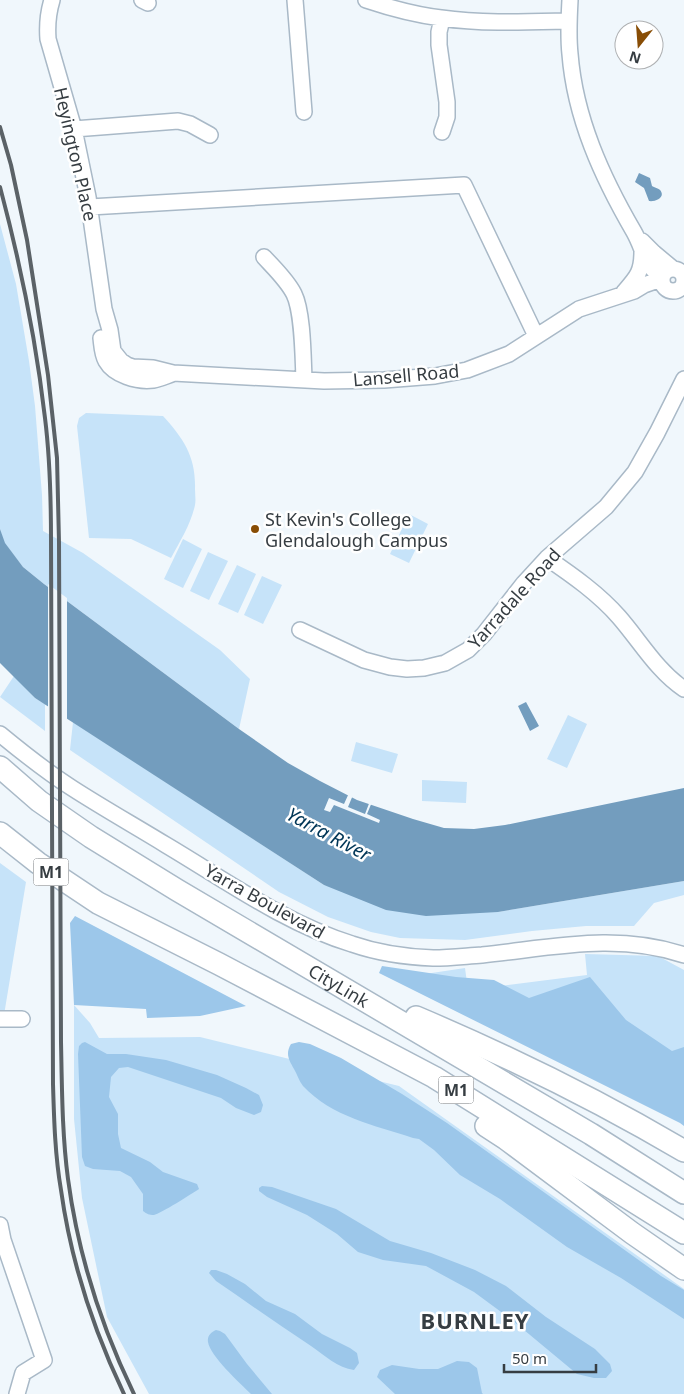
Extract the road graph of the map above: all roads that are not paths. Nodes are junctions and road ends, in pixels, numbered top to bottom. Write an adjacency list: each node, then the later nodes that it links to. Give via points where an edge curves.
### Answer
1 (52, 0): 9 (street, Heyington Place, via 48,39)
2 (295, 0): 8 (street)
3 (366, 0): 5 (street)
4 (570, 0): 7 (street)
5 (412, 6): 6 (street)
6 (442, 19): 7 (street); 10 (street, via 439,45 447,102)
7 (569, 21): 13 (street, via 573,78 586,129 617,203)
8 (304, 112)
9 (74, 129): 11 (street, via 178,121); 12 (street, Heyington Place)
10 (442, 132)
11 (210, 135)
12 (90, 208): 18 (street, via 464,185); 19 (street, Heyington Place, via 104,309 102,346)
13 (636, 235): 14 (street); 16 (street)
14 (642, 252): 16 (street, via 652,269); 17 (street, via 642,267)
15 (264, 257): 21 (street, via 294,294 299,309)
16 (677, 279): 17 (street, Lansell Road, via 644,285)
17 (628, 293): 18 (street, Lansell Road, via 579,309)
18 (536, 336): 21 (street, Lansell Road, via 508,354 467,370 384,380)
19 (111, 359): 21 (street, Lansell Road, via 133,367 173,373)
20 (684, 379): 22 (street, Yarradale Road, via 635,472 606,506)
21 (304, 380)
22 (547, 558): 23 (street, Yarradale Road, via 484,634 468,650 445,663 407,669 378,665); 24 (street, via 610,608 662,670)
23 (300, 630)
24 (684, 689)
25 (0, 734): 28 (street, Yarra Boulevard, via 71,788 269,906 307,927 352,945 413,957 436,958 606,942 661,948)
26 (0, 767): 30 (highway, CityLink / M1, via 39,801 91,837)
27 (0, 833): 29 (highway, CityLink / M1, via 98,903)
28 (684, 955)
29 (219, 964): 36 (highway, CityLink / M1, via 434,1077); 37 (highway, via 506,1139)
30 (327, 978): 33 (highway, via 462,1036 587,1096); 34 (highway, CityLink / M1, via 583,1129)
31 (0, 1019): 32 (street)
32 (22, 1019)
33 (684, 1150)
34 (684, 1193)
35 (0, 1225): 38 (street, via 2,1240 44,1360 23,1373)
36 (684, 1232)
37 (684, 1269)
38 (17, 1394)

